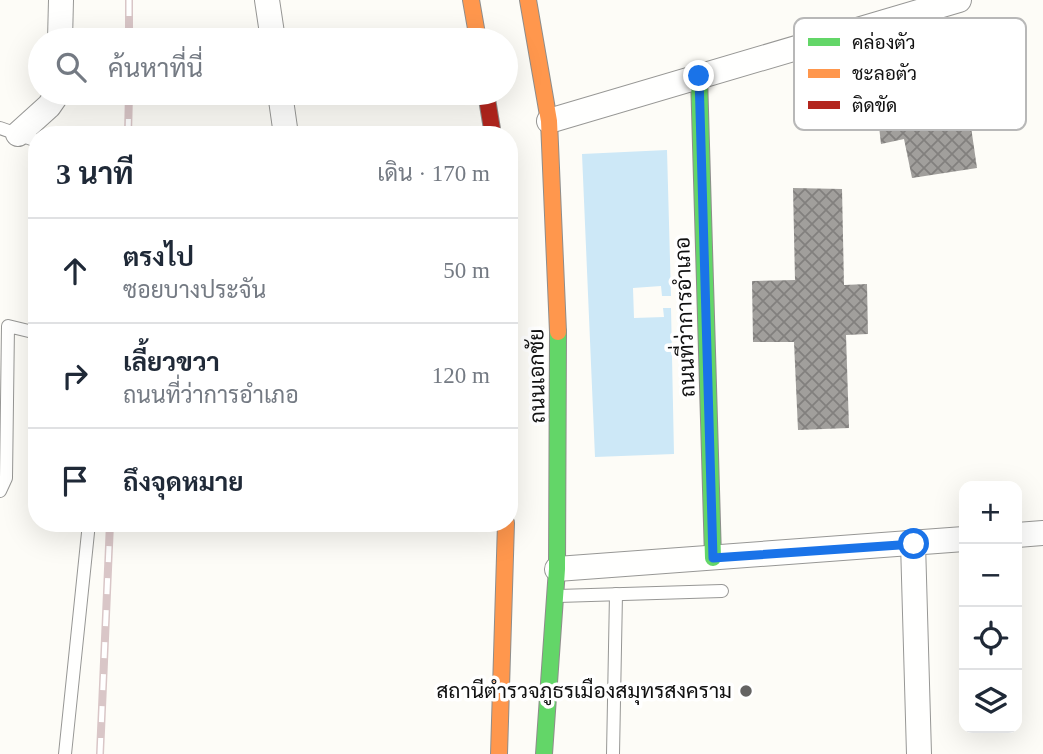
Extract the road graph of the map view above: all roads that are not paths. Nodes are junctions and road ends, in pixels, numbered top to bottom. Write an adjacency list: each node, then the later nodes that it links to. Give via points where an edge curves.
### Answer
1 (61, 0): 7 (street)
2 (267, 0): 8 (street)
3 (471, 0): 9 (main road)
4 (528, 0): 15 (main road, ถนนเอกชัย)
5 (959, 0): 6 (street)
6 (897, 18)
7 (60, 28)
8 (270, 28)
9 (476, 28)
10 (794, 48): 11 (street)
11 (699, 76): 15 (street); 27 (main road, ถนนที่ว่าการอำเภอ)
12 (50, 105): 18 (street)
13 (282, 105): 16 (street)
14 (488, 105): 17 (main road)
15 (549, 121): 28 (main road, ถนนเอกชัย, via 558,319)
16 (285, 126)
17 (492, 126)
18 (18, 134)
19 (28, 331): 20 (lane, via 8,326 6,478)
20 (0, 491)
21 (88, 532): 32 (lane)
22 (506, 532): 33 (main road)
23 (1043, 533): 24 (street)
24 (1022, 535)
25 (959, 540): 26 (street)
26 (914, 544): 27 (street); 36 (street)
27 (713, 558): 28 (street)
28 (557, 569): 31 (main road, ถนนเอกชัย)
29 (722, 591): 30 (lane)
30 (616, 594): 31 (lane); 35 (lane)
31 (555, 596): 34 (main road, ถนนเอกชัย)
32 (65, 754)
33 (499, 754)
34 (544, 754)
35 (613, 754)
36 (919, 754)

